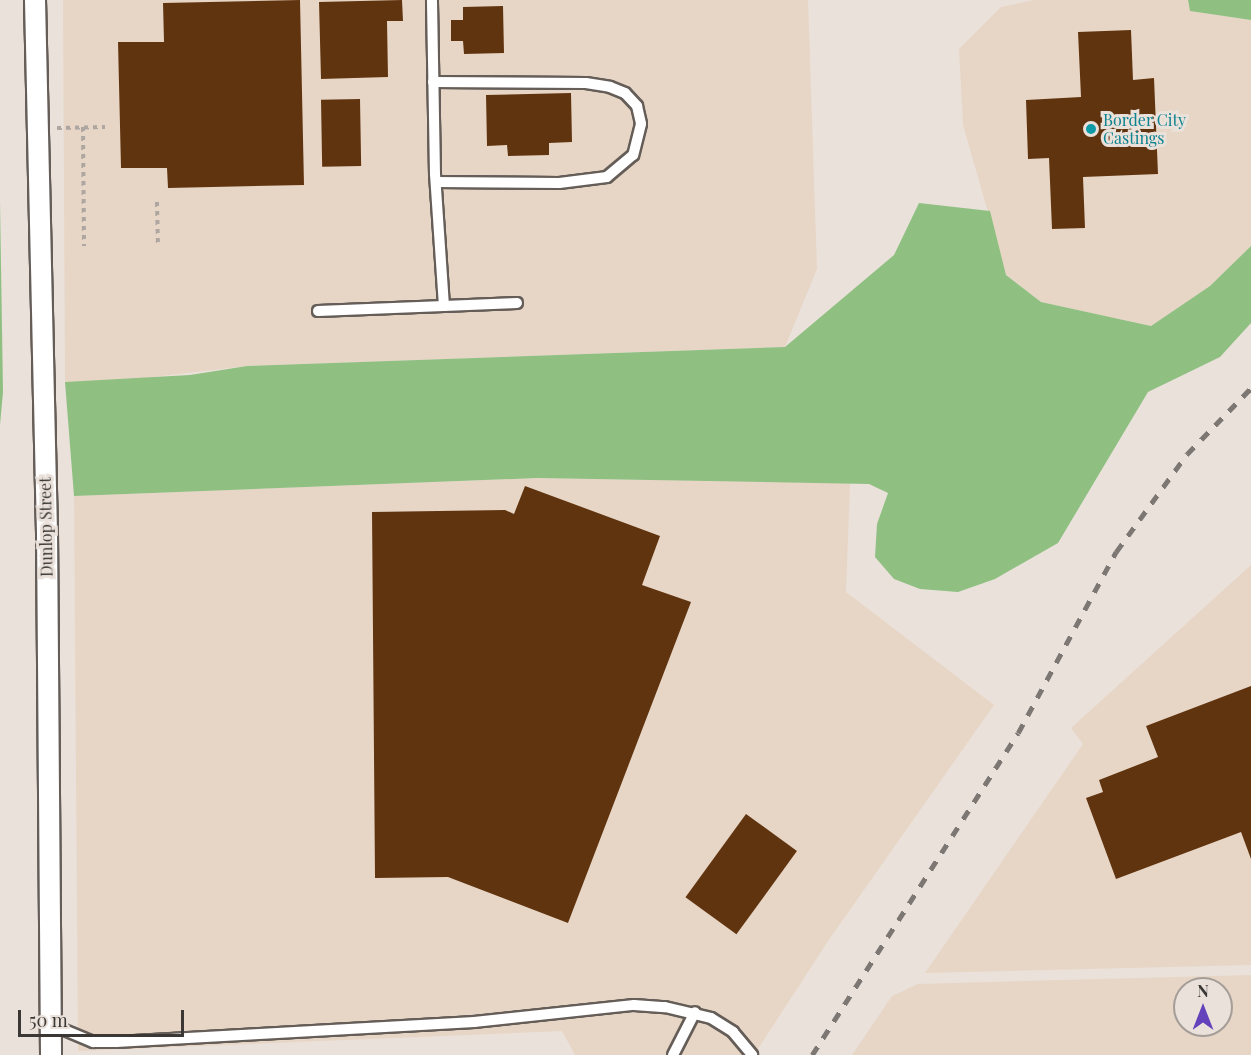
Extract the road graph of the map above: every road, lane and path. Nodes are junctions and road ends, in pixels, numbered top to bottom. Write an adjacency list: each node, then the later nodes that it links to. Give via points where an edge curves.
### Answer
1 (35, 0): 4 (street, Dunlop Street)
2 (432, 0): 3 (lane)
3 (434, 82): 7 (lane); 7 (lane, via 586,82 625,93 637,106 641,124 633,154 607,177 559,183)
4 (38, 128): 5 (path); 15 (street, Dunlop Street)
5 (83, 128): 6 (path); 10 (path)
6 (105, 128)
7 (436, 182): 12 (lane)
8 (157, 202): 9 (path)
9 (158, 245)
10 (84, 246)
11 (518, 303): 12 (lane)
12 (444, 306): 13 (lane)
13 (318, 311)
14 (695, 1012): 15 (lane, via 634,1005 474,1022 116,1042 93,1042); 17 (lane); 18 (lane, via 733,1032)
15 (50, 1024): 16 (street, Dunlop Street)
16 (51, 1055)
17 (673, 1055)
18 (752, 1055)

